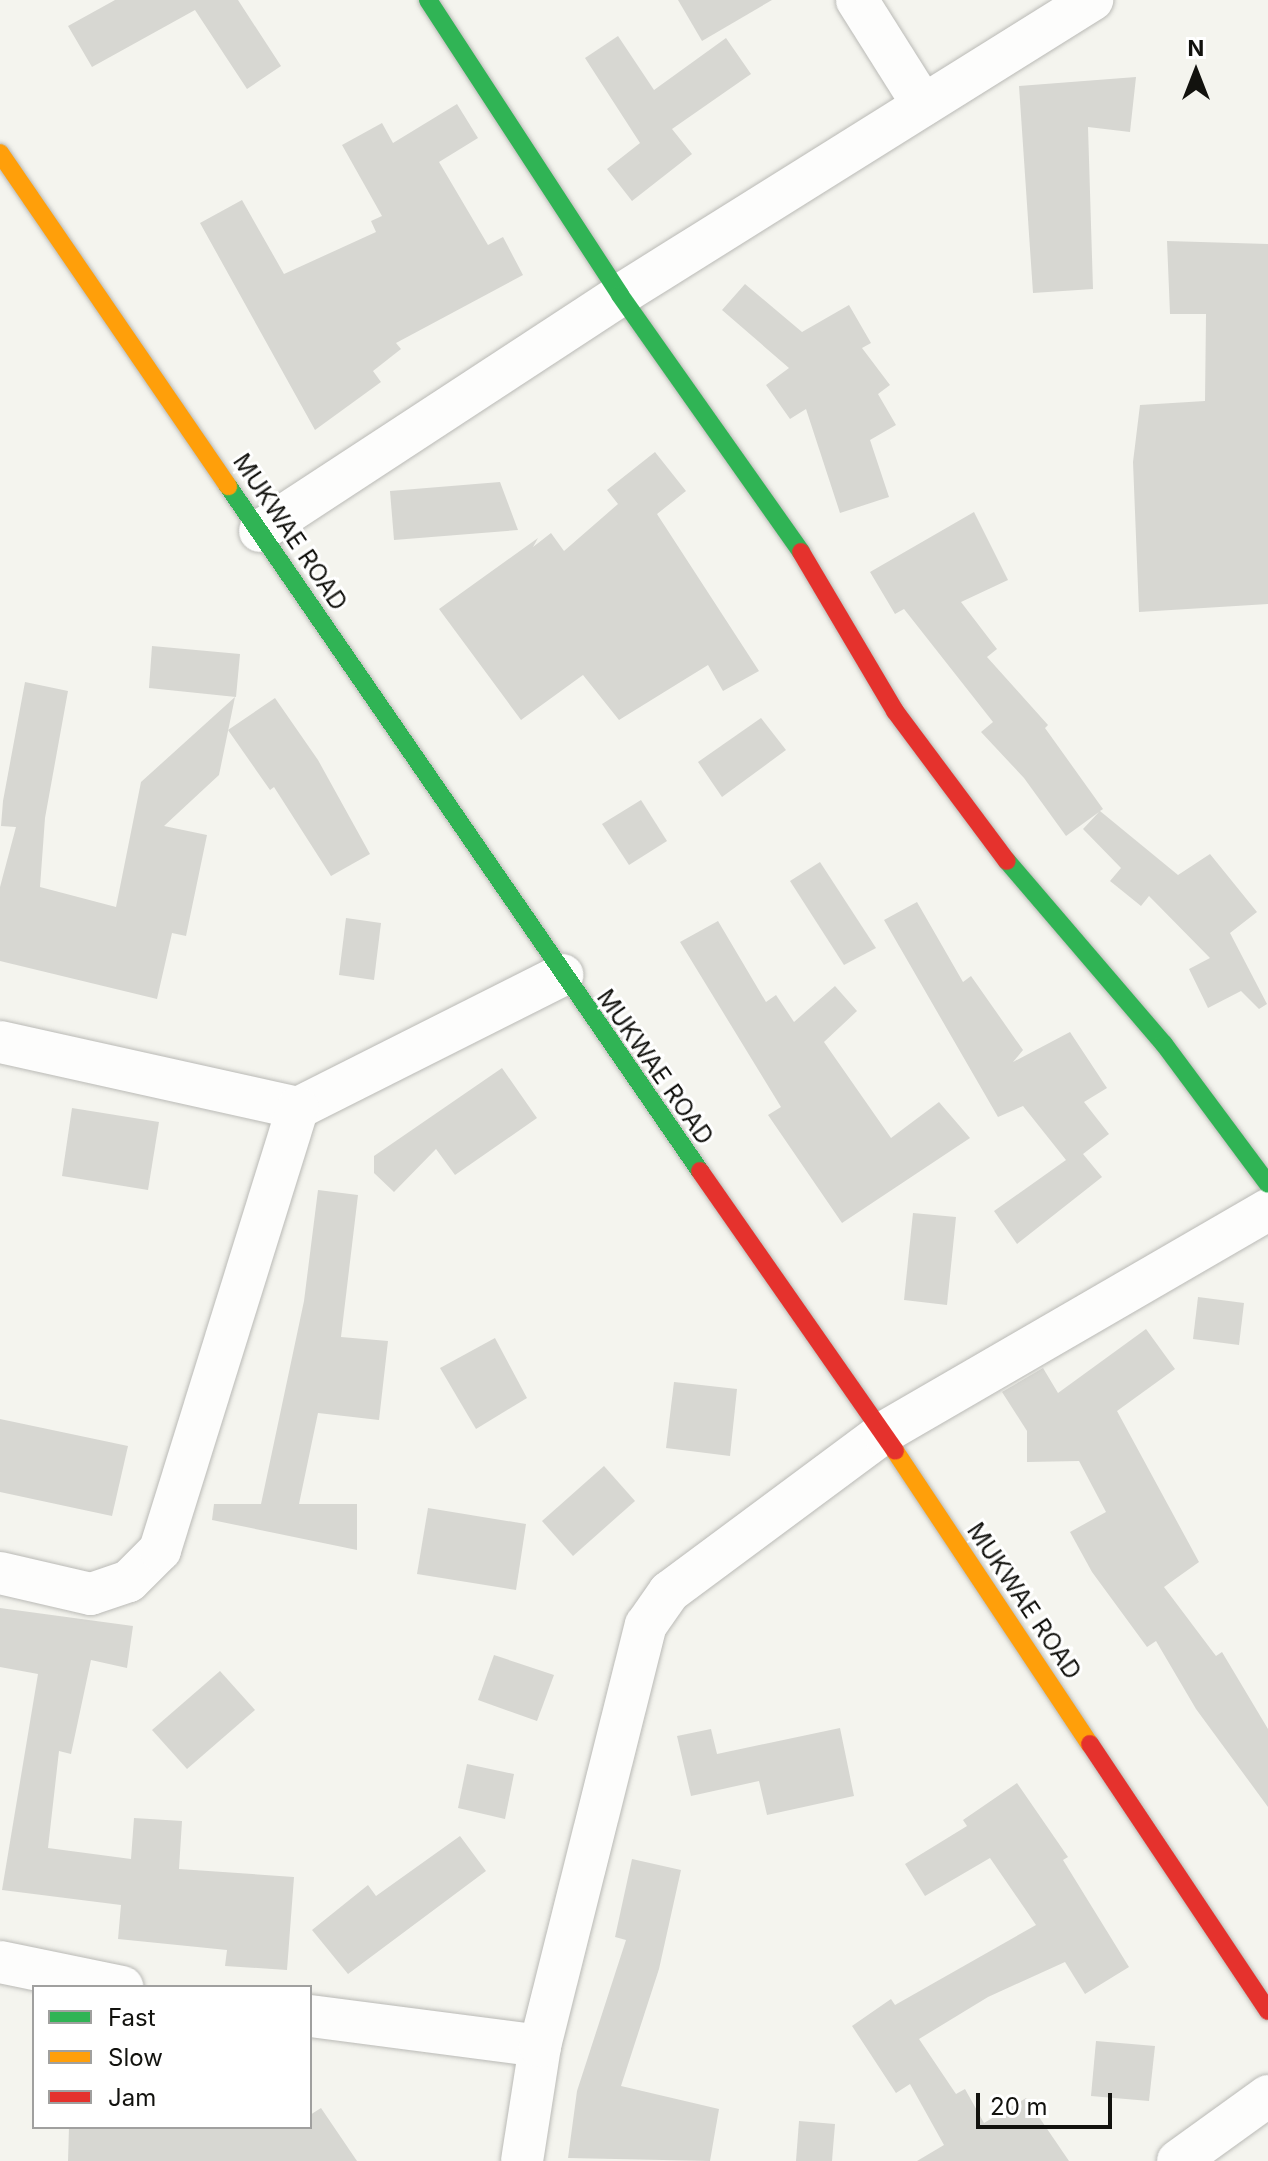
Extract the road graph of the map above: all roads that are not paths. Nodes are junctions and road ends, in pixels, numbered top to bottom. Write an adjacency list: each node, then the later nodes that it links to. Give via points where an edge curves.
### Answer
1 (428, 0): 6 (street)
2 (857, 0): 4 (street)
3 (1092, 0): 4 (street)
4 (923, 105): 6 (street)
5 (0, 153): 7 (street, MUKWAE ROAD)
6 (620, 295): 7 (street); 11 (street, via 792,537 895,711 1043,909 1164,1044)
7 (260, 531): 8 (street, MUKWAE ROAD)
8 (562, 975): 10 (street); 13 (street, MUKWAE ROAD)
9 (0, 1042): 10 (street)
10 (298, 1108): 14 (street, via 160,1550 129,1581 91,1594)
11 (1268, 1184)
12 (1268, 1210): 13 (street)
13 (883, 1433): 17 (street, MUKWAE ROAD); 19 (street, via 669,1592 646,1625)
14 (0, 1573)
15 (0, 1962): 16 (street)
16 (112, 1985)
17 (1268, 2011)
18 (312, 2016): 19 (street)
19 (540, 2046): 21 (street)
20 (1268, 2096): 22 (street)
21 (522, 2161)
22 (1178, 2161)

